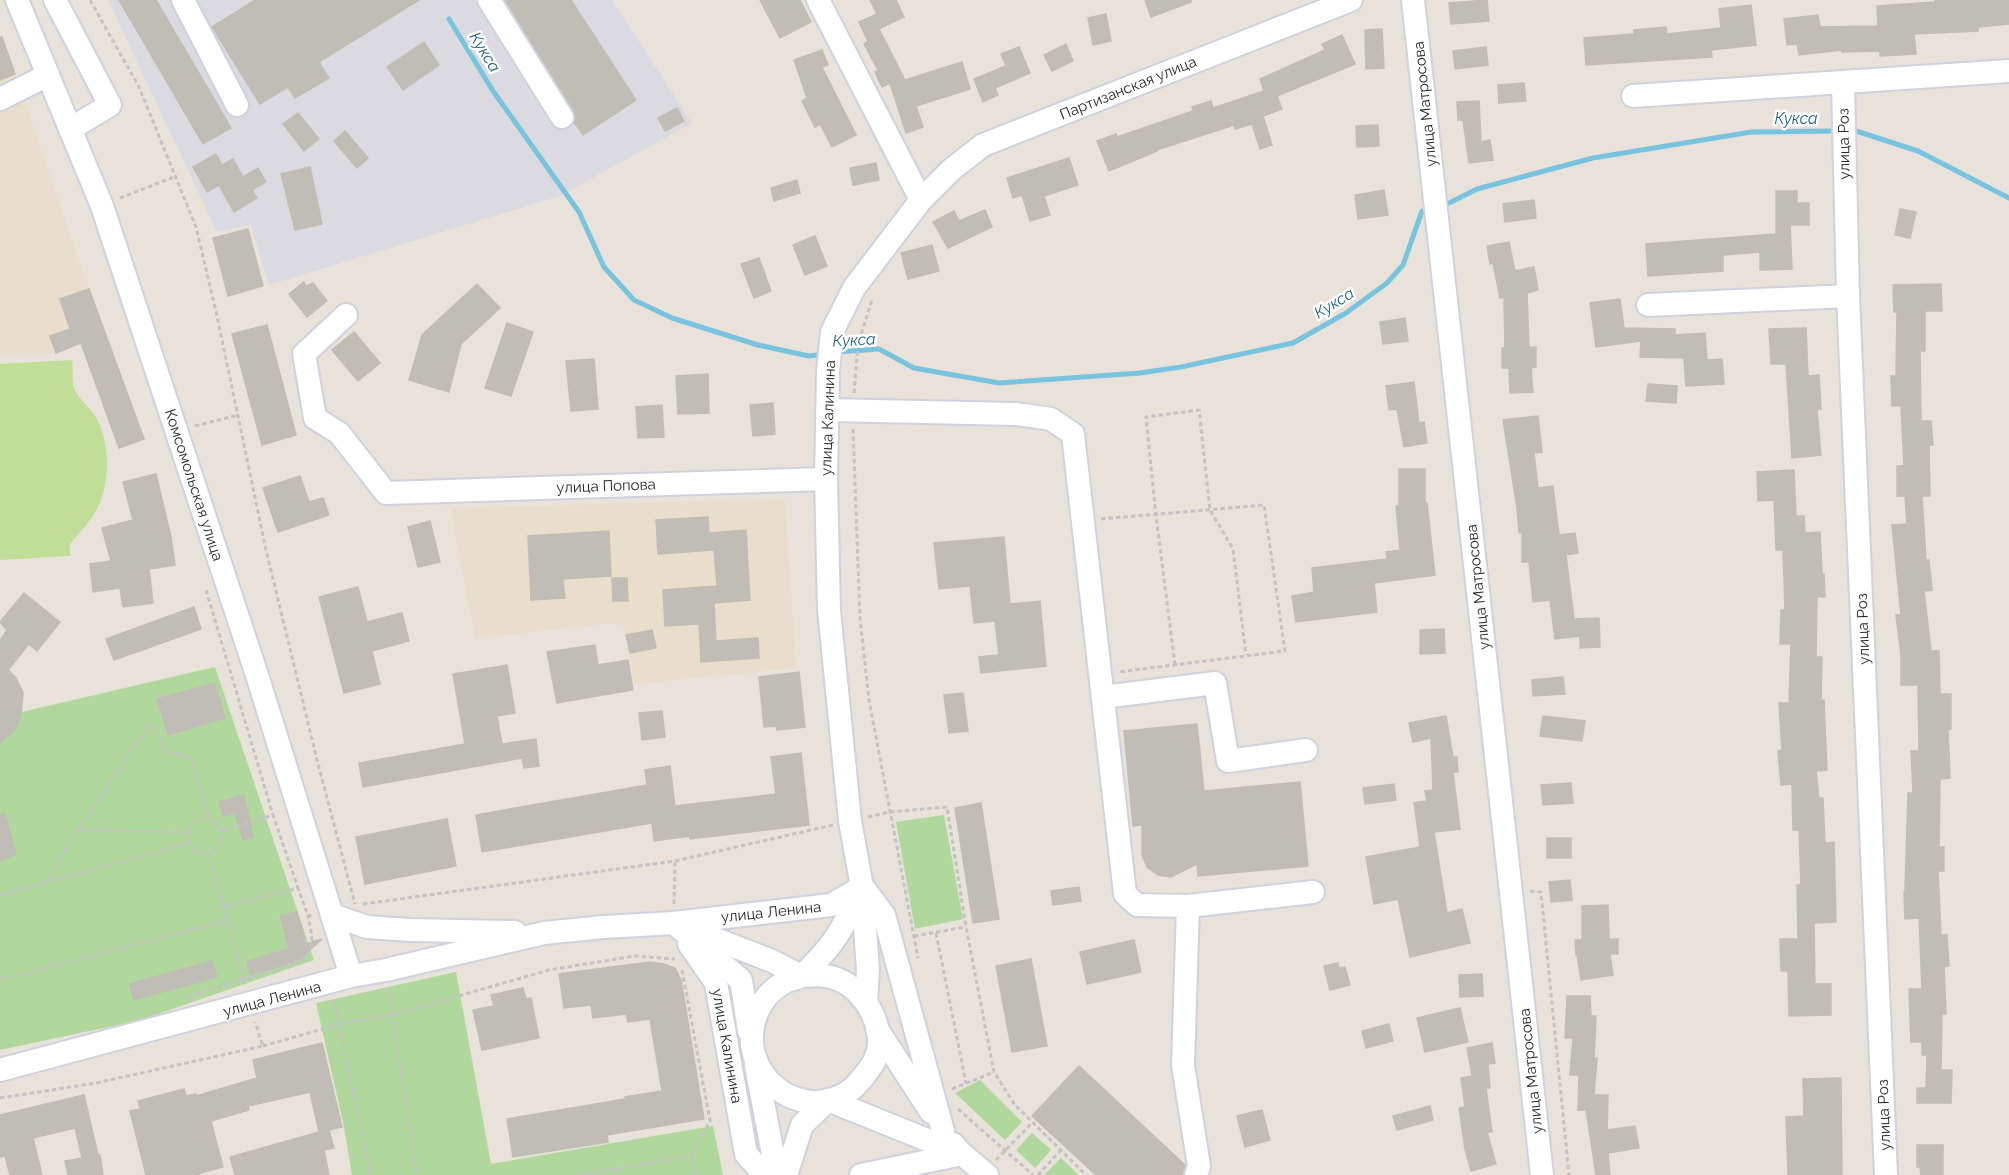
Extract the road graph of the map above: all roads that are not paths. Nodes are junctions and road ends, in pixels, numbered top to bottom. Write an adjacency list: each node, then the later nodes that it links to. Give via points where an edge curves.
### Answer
1 (17, 0): 9 (street, Комсомольская улица)
2 (55, 0): 15 (street, via 110,105)
3 (183, 0): 13 (street)
4 (489, 0): 14 (street)
5 (818, 0): 16 (street)
6 (1351, 0): 16 (street, Партизанская улица, via 983,145)
7 (1413, 0): 45 (street, улица Матросова)
8 (2009, 71): 10 (street)
9 (48, 75): 12 (street); 15 (street, Комсомольская улица)
10 (1843, 84): 11 (street); 17 (street, улица Роз)
11 (1633, 96)
12 (0, 99)
13 (237, 105)
14 (562, 117)
15 (70, 129): 27 (street, Комсомольская улица, via 102,206)
16 (921, 200): 20 (street, улица Калинина, via 854,288 832,332)
17 (1848, 296): 18 (street); 46 (street, улица Роз)
18 (1648, 305)
19 (346, 315): 21 (street, улица Попова, via 304,354 315,418 339,433 386,493)
20 (827, 410): 21 (street, улица Калинина); 22 (street, via 1016,414 1051,419 1073,434)
21 (826, 479): 24 (street, улица Калинина, via 829,610 850,821)
22 (1103, 697): 23 (street, via 1215,683 1228,760); 26 (street, via 1125,894 1137,905)
23 (1306, 750)
24 (862, 887): 28 (street, улица Ленина, via 831,905); 30 (street, via 834,940); 32 (street, улица Калинина, via 868,970); 37 (street, улица Калинина, via 884,915)
25 (1313, 892): 26 (street)
26 (1188, 906): 44 (street, via 1183,1065 1199,1166)
27 (331, 912): 29 (street, улица Ленина, via 367,927); 31 (street, Комсомольская улица)
28 (674, 923): 29 (street, улица Ленина); 30 (street, улица Ленина); 34 (street, via 741,980); 39 (street, улица Калинина, via 716,983 746,1154)
29 (544, 933): 31 (street, улица Ленина)
30 (801, 976): 32 (street, via 837,979 853,987); 34 (street, via 773,990 762,1002 755,1016)
31 (341, 980): 35 (street, улица Ленина)
32 (866, 1001): 33 (street)
33 (877, 1029): 36 (street, via 874,1060 863,1078 847,1092); 37 (street)
34 (752, 1047): 36 (street, via 761,1071 778,1090 793,1098); 40 (street, улица Калинина)
35 (0, 1070)
36 (828, 1100): 38 (street); 41 (street, via 802,1125)
37 (943, 1131): 38 (street)
38 (962, 1154): 42 (street); 43 (street)
39 (765, 1175)
40 (777, 1175)
41 (786, 1175)
42 (861, 1175)
43 (987, 1175)
44 (1196, 1175)
45 (1542, 1175)
46 (1886, 1175)

